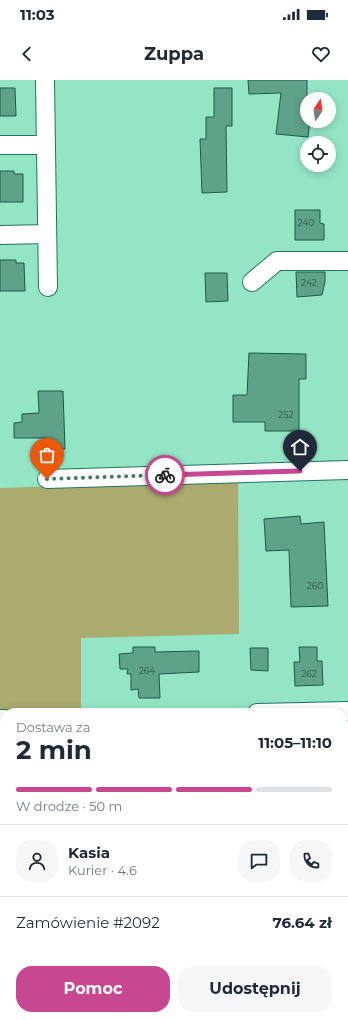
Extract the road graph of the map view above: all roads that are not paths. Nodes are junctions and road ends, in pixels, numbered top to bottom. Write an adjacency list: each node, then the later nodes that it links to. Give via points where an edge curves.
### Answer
1 (45, 80): 3 (street)
2 (0, 145): 3 (street)
3 (46, 145): 4 (street)
4 (47, 234): 5 (street); 8 (street)
5 (0, 235)
6 (348, 262): 7 (street, via 277,261)
7 (252, 282)
8 (48, 287)
9 (348, 470): 10 (street)
10 (47, 479)

